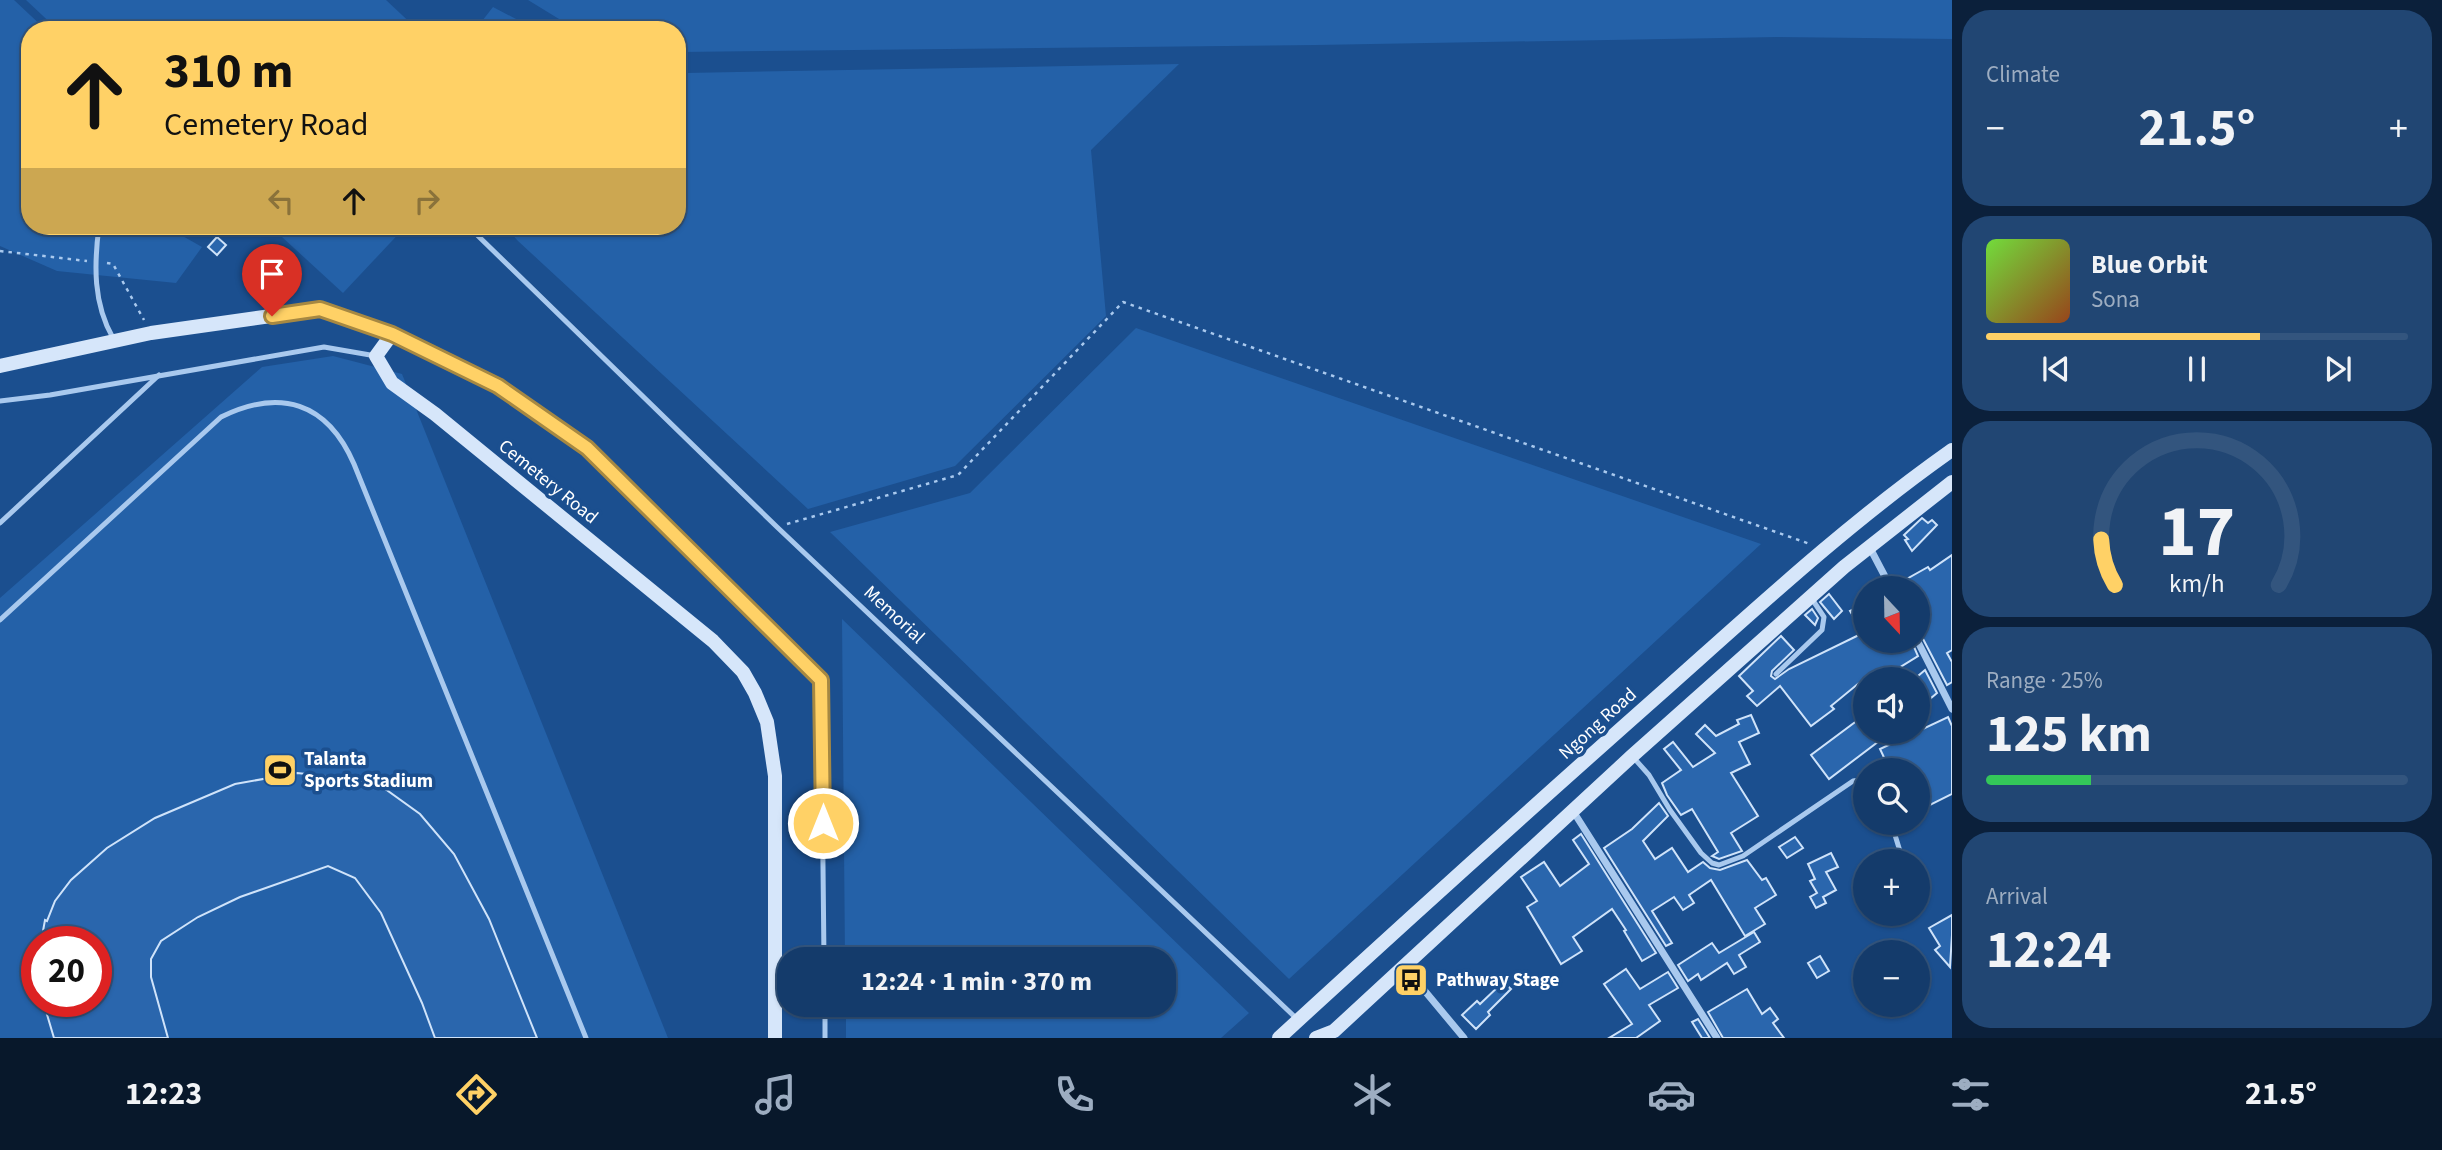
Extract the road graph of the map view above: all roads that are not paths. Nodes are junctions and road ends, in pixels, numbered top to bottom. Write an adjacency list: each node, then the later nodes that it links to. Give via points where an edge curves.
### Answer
1 (99, 235): 4 (lane, via 98,305)
2 (476, 235): 25 (lane, Memorial, via 777,527)
3 (392, 334): 4 (main road, via 320,309); 5 (main road); 22 (lane, via 498,386 587,448 821,680)
4 (115, 341): 6 (main road)
5 (376, 356): 7 (lane, via 324,347); 27 (main road, Cemetery Road, via 392,383 713,641 743,672 767,722 775,776)
6 (0, 366)
7 (159, 375): 8 (lane); 11 (lane)
8 (0, 401)
9 (1952, 450): 25 (main road, Ngong Road, via 1824,549)
10 (1952, 482): 12 (main road)
11 (0, 523)
12 (1870, 548): 13 (street); 14 (main road)
13 (1885, 576)
14 (1811, 597): 17 (lane, via 1824,617 1822,630); 19 (main road)
15 (0, 620): 26 (lane, via 221,417 274,402 299,407 323,420 337,431 354,464)
16 (1924, 653): 18 (street)
17 (1776, 674)
18 (1952, 709)
19 (1632, 756): 20 (lane, via 1701,853 1719,865 1743,856); 21 (main road)
20 (1853, 781)
21 (1573, 811): 23 (main road); 32 (street)
22 (824, 947)
23 (1404, 966): 30 (main road, via 1334,1031); 31 (street)
24 (825, 1017): 28 (lane)
25 (1299, 1020): 29 (main road, Ngong Road)
26 (586, 1038)
27 (775, 1038)
28 (825, 1038)
29 (1279, 1038)
30 (1316, 1038)
31 (1464, 1038)
32 (1717, 1038)

